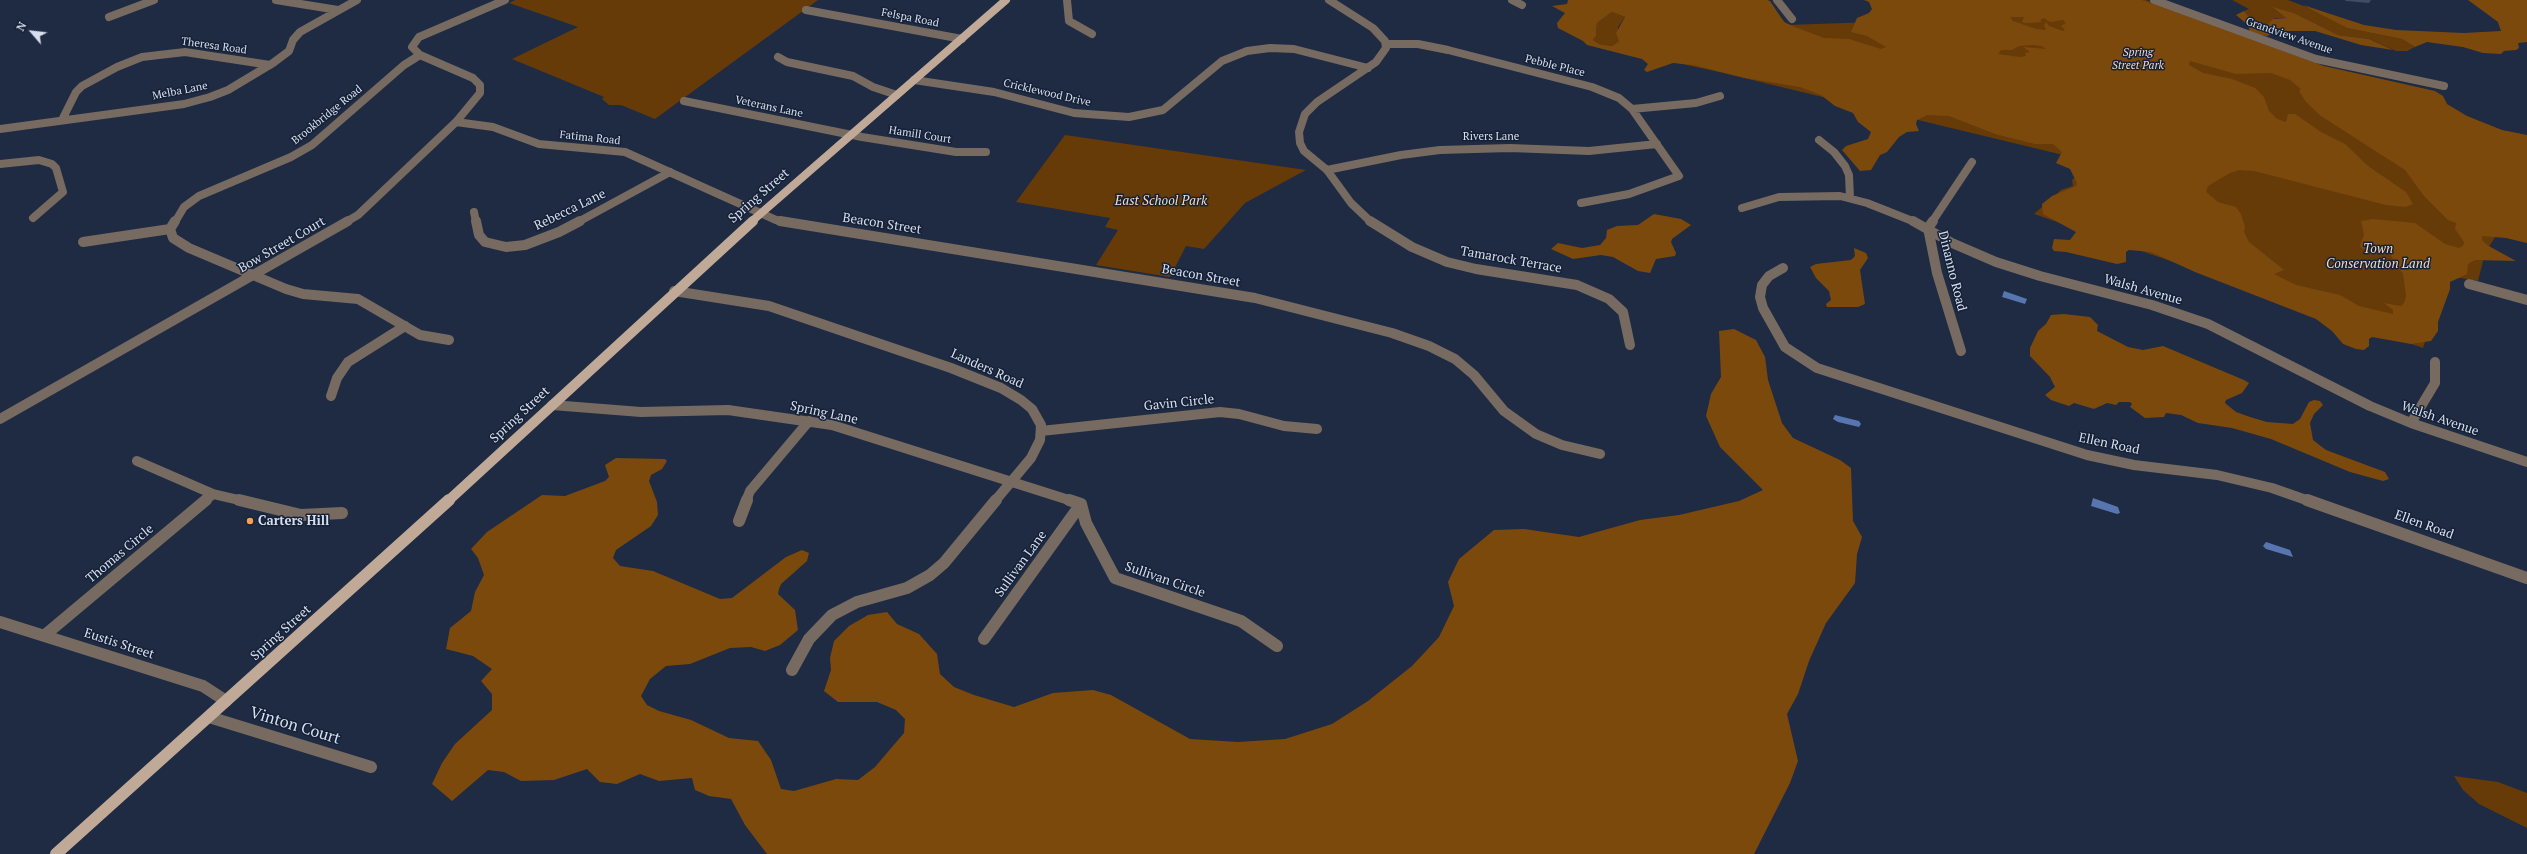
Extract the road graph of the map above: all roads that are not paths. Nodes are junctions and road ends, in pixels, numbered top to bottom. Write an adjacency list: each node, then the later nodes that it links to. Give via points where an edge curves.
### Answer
1 (154, 0): 14 (street)
2 (278, 0): 12 (street)
3 (357, 0): 12 (street, Melba Lane)
4 (505, 0): 19 (street, via 419,38 412,47)
5 (1006, 0): 17 (main road, Spring Street)
6 (1067, 0): 16 (street, via 1069,21)
7 (1329, 0): 18 (street, via 1369,25)
8 (1512, 0): 11 (street)
9 (1777, 0): 15 (street)
10 (2154, 0): 24 (street, Grandview Avenue, via 2316,59)
11 (1522, 5)
12 (338, 10): 21 (street, Melba Lane, via 300,32 293,40 290,50)
13 (806, 10): 17 (street, Felspa Road)
14 (109, 17)
15 (1792, 19)
16 (1092, 34)
17 (962, 39): 23 (main road, Spring Street)
18 (1386, 44): 22 (street, Tamarock Terrace, via 1384,54); 28 (street, Pebble Place, via 1434,47 1585,85 1613,95)
19 (420, 55): 30 (street, Bow Street Court, via 471,76 479,83 479,96); 47 (street, Brookbridge Road, via 404,65 312,145 291,157 199,196 184,207)
20 (778, 56): 25 (street, via 788,62 853,76 873,87)
21 (270, 65): 29 (street, Melba Lane, via 228,90 197,101); 29 (street, Theresa Road, via 185,52 142,57 82,86 76,92)
22 (1368, 68): 23 (street, Cricklewood Drive, via 1294,49 1270,48 1247,51 1222,60 1164,110 1128,117 1074,113 994,92); 38 (street, Tamarock Terrace, via 1317,102 1302,120 1299,132 1301,147)
23 (914, 80): 25 (main road, Spring Street)
24 (2444, 86)
25 (897, 95): 32 (main road, Spring Street)
26 (1720, 96): 28 (street, via 1696,103)
27 (684, 101): 32 (street, Veterans Lane)
28 (1632, 109): 34 (street, Pebble Place)
29 (62, 120): 31 (street, Melba Lane)
30 (456, 122): 39 (street, Fatima Road, via 493,127 539,144 618,150); 50 (street, Bow Street Court, via 355,217)
31 (0, 129)
32 (850, 135): 35 (street, Hamill Court, via 956,152); 44 (main road, Spring Street)
33 (1819, 140): 40 (street, via 1834,152 1845,166 1849,175)
34 (1657, 144): 38 (street, Rivers Lane, via 1589,151 1510,148 1445,150 1401,155); 41 (street, Pebble Place, via 1679,176 1629,194)
35 (986, 152)
36 (1972, 162): 46 (street, Dinanno Road)
37 (0, 164): 45 (street, via 40,160 56,168 63,192)
38 (1326, 170): 56 (street, Tamarock Terrace, via 1351,203 1367,219 1400,241 1423,252 1476,270 1572,284 1603,296 1615,303 1623,312)
39 (670, 172): 43 (street, Rebecca Lane, via 558,232 525,245 506,247 485,242 479,235); 44 (street, Fatima Road)
40 (1850, 198): 42 (street, Walsh Avenue, via 1793,195); 46 (street, Walsh Avenue, via 1893,212)
41 (1581, 202)
42 (1742, 208)
43 (474, 212)
44 (761, 214): 52 (main road, Spring Street); 66 (street, Beacon Street, via 778,220 1265,300 1392,333 1430,346 1455,359 1474,375 1504,411 1536,434 1562,445)
45 (33, 218)
46 (1928, 228): 57 (street, Dinanno Road, via 1938,273); 63 (street, Walsh Avenue, via 1956,245 1996,262 2152,305 2208,324 2251,344 2347,396)
47 (170, 229): 48 (street); 50 (street, via 173,238 182,244)
48 (83, 242)
49 (1783, 268): 74 (street, Ellen Road, via 1769,276 1762,285 1760,297 1763,308 1772,329 1785,347 1817,368 2087,455 2134,465 2223,476 2289,493)
50 (254, 275): 54 (street, via 296,292 358,299); 61 (street, Bow Street Court)
51 (2469, 284): 53 (street)
52 (674, 291): 60 (main road, Spring Street); 65 (street, Landers Road, via 768,306 971,376 1001,388 1027,404 1038,419)
53 (2527, 300)
54 (405, 326): 55 (street, via 426,336); 59 (street, via 348,362 337,378)
55 (449, 340)
56 (1630, 345)
57 (1961, 351)
58 (2435, 362): 63 (street, via 2435,383)
59 (331, 396)
60 (552, 405): 62 (street, Spring Lane, via 641,412 728,410); 80 (main road, Spring Street)
61 (0, 419)
62 (809, 421): 69 (street, Spring Lane, via 842,428); 73 (street, via 750,491)
63 (2411, 423): 68 (street, Walsh Avenue)
64 (1317, 429): 65 (street, Gavin Circle, via 1284,426 1239,414 1220,412)
65 (1042, 431): 69 (street, via 1031,458)
66 (1600, 454)
67 (137, 461): 70 (street)
68 (2527, 462)
69 (1010, 481): 71 (street, Spring Lane); 79 (street, via 937,570 907,588 857,602 832,615 810,639)
70 (214, 494): 72 (street, via 295,514); 76 (street, Thomas Circle)
71 (1081, 504): 77 (street, Sullivan Lane); 78 (street, Sullivan Circle, via 1086,523 1113,576 1241,621)
72 (342, 512)
73 (739, 521)
74 (2527, 578)
75 (0, 622): 76 (street, Eustis Street)
76 (45, 635): 80 (street, Eustis Street, via 202,686)
77 (984, 639)
78 (1277, 646)
79 (792, 670)
80 (226, 701): 81 (main road, Spring Street)
81 (209, 717): 82 (street, Vinton Court); 83 (main road, Spring Street)
82 (371, 767)
83 (56, 854)

